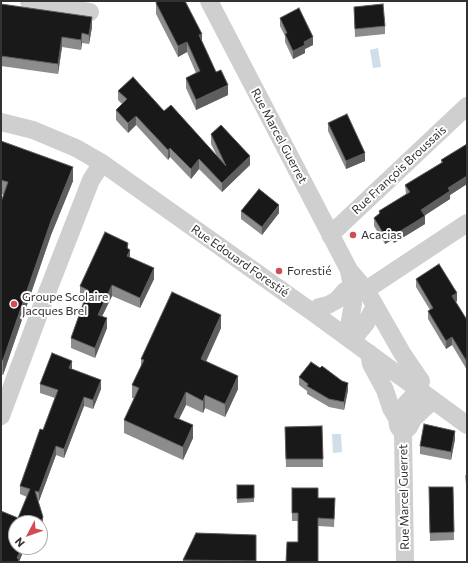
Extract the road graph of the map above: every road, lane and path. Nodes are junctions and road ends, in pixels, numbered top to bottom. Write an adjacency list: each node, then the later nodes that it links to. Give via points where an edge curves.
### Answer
1 (29, 1): 3 (street)
2 (209, 1): 8 (street, Rue Marcel Guerret)
3 (90, 12)
4 (467, 106): 8 (street, Rue François Broussais)
5 (1, 122): 6 (street, Rue Edouard Forestié, via 33,130 76,148)
6 (102, 163): 11 (street, Rue Edouard Forestié); 15 (street, via 91,180)
7 (467, 223): 9 (street)
8 (330, 235): 9 (street, Rue Marcel Guerret)
9 (359, 289): 10 (street, Rue Marcel Guerret); 11 (street, via 345,291 337,300 319,308); 12 (street, via 353,304)
10 (375, 306): 12 (street, via 357,334); 14 (street, Rue Marcel Guerret, via 421,381)
11 (314, 314): 12 (street, Rue Edouard Forestié)
12 (347, 338): 13 (street, Rue Edouard Forestié)
13 (369, 353): 14 (street, Rue Edouard Forestié); 16 (street, Rue Marcel Guerret, via 371,364)
14 (426, 395): 16 (street, Rue Marcel Guerret, via 409,427); 17 (street, Rue Edouard Forestié)
15 (1, 416)
16 (400, 425): 18 (street, Rue Marcel Guerret)
17 (467, 425)
18 (405, 562)

